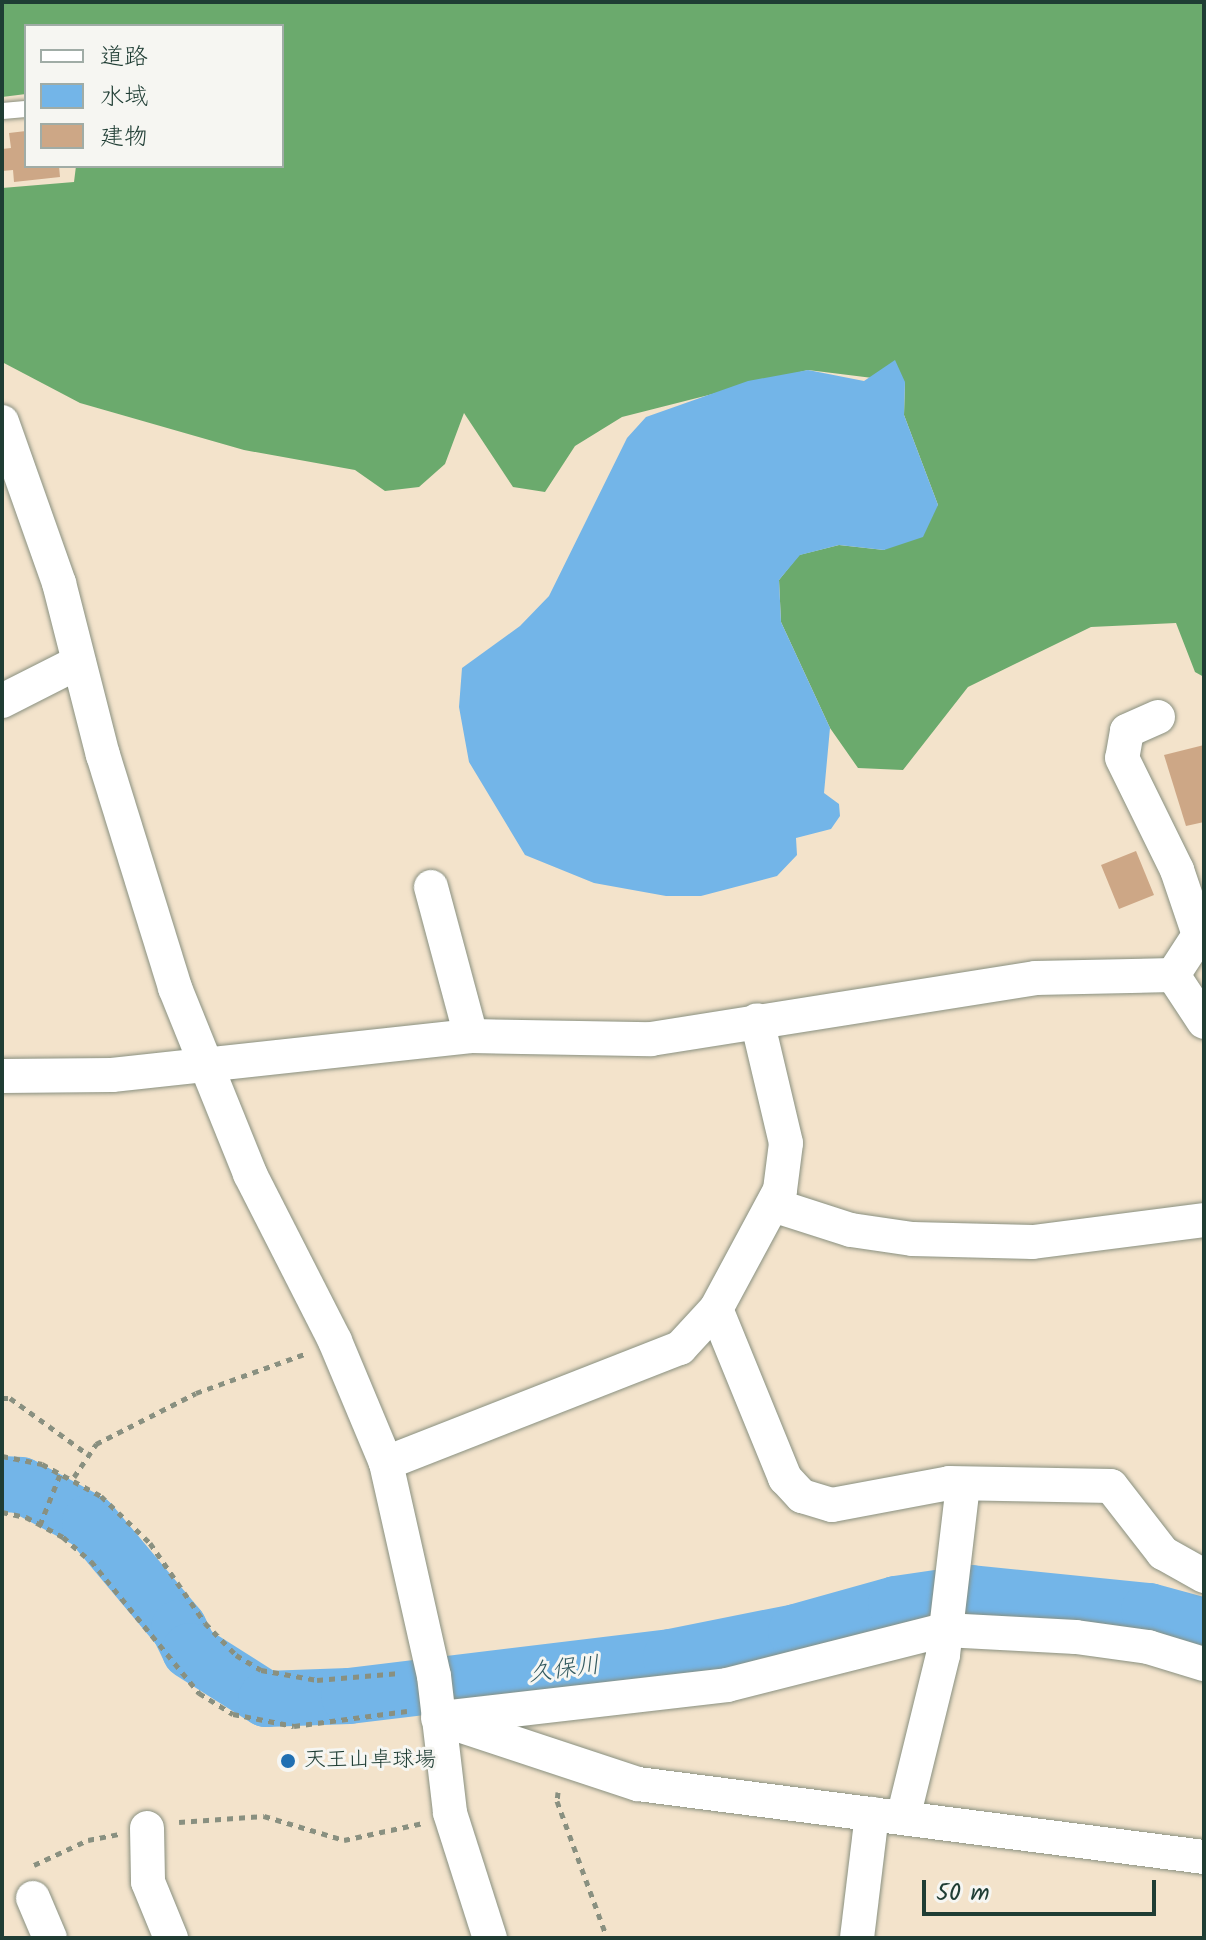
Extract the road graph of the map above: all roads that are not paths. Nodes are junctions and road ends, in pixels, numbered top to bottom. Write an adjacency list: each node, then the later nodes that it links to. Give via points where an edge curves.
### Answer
1 (24, 109): 2 (lane)
2 (2, 111)
3 (2, 422): 4 (street, via 59,583)
4 (79, 662): 5 (street); 12 (street, via 167,963)
5 (2, 701)
6 (1158, 717): 8 (street, via 1127,731 1122,758 1177,870 1199,935)
7 (431, 887): 11 (street)
8 (1173, 975): 9 (street, via 1035,978); 10 (street)
9 (757, 1020): 11 (street, via 651,1039); 14 (street, via 786,1143)
10 (1204, 1022)
11 (471, 1036): 12 (street)
12 (204, 1067): 13 (street); 17 (street, via 250,1174 335,1341)
13 (2, 1076)
14 (773, 1205): 15 (street, via 851,1230 912,1239 1033,1242); 16 (street)
15 (1204, 1220)
16 (716, 1309): 17 (street, via 680,1348); 18 (street, via 785,1478 802,1496 832,1505)
17 (386, 1463): 22 (street)
18 (963, 1484): 19 (street, via 1111,1486 1163,1553); 20 (street)
19 (1204, 1576)
20 (947, 1608): 21 (street, via 1148,1647); 22 (street, via 727,1685); 23 (street)
21 (1204, 1664)
22 (436, 1690): 23 (street, via 563,1759 638,1784); 29 (street, via 450,1813)
23 (887, 1816): 25 (street); 30 (street)
24 (147, 1828): 28 (street, via 148,1882)
25 (1204, 1857)
26 (29, 1885): 27 (street)
27 (50, 1938)
28 (171, 1938)
29 (490, 1938)
30 (857, 1938)

